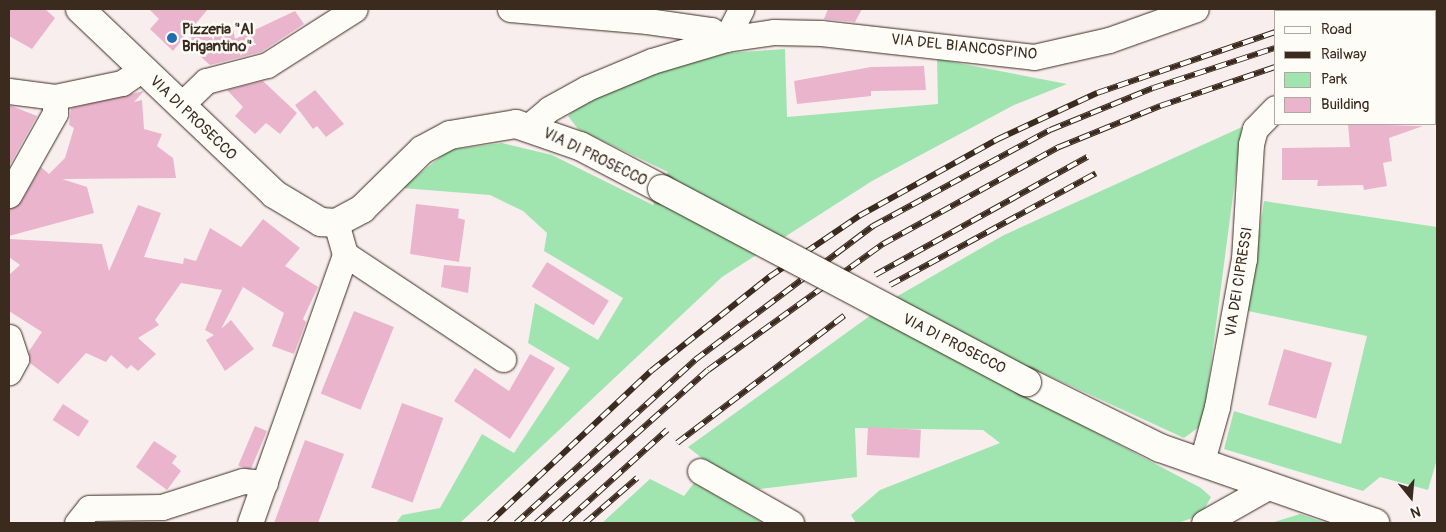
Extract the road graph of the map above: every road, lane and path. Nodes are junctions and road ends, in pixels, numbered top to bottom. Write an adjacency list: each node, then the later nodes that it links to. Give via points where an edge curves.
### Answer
1 (80, 9): 7 (main road, VIA DI PROSECCO)
2 (355, 9): 10 (street, via 267,65 206,81)
3 (510, 9): 6 (street, VIA DEL BIANCOSPINO, via 656,22 711,30)
4 (741, 9): 6 (street)
5 (1196, 9): 6 (street, VIA DEL BIANCOSPINO, via 1108,40 1034,57 821,33)
6 (726, 39): 12 (street, VIA DEL BIANCOSPINO, via 587,88 548,108)
7 (142, 69): 9 (street, via 122,83); 10 (main road, VIA DI PROSECCO)
8 (9, 92): 9 (street)
9 (54, 97): 13 (street, via 55,113)
10 (180, 106): 14 (main road, VIA DI PROSECCO, via 293,209 321,222)
11 (1274, 109): 19 (street, VIA DEI CIPRESSI, via 1255,129 1251,144 1244,259 1217,407)
12 (529, 126): 14 (main road, VIA DI PROSECCO, via 450,135 422,150 362,209); 19 (main road, VIA DI PROSECCO, bridge, via 662,189 1136,438)
13 (9, 195)
14 (336, 223): 15 (street)
15 (345, 254): 17 (street); 21 (street)
16 (9, 337): 18 (street, via 16,359)
17 (503, 359)
18 (9, 372)
19 (1202, 461): 22 (main road, VIA DI PROSECCO)
20 (700, 471): 25 (street)
21 (265, 483): 23 (street, via 243,482 162,508 89,508); 24 (street)
22 (1268, 487): 26 (street); 27 (main road, VIA DI PROSECCO)
23 (77, 523)
24 (250, 523)
25 (791, 523)
26 (1204, 523)
27 (1375, 523)

